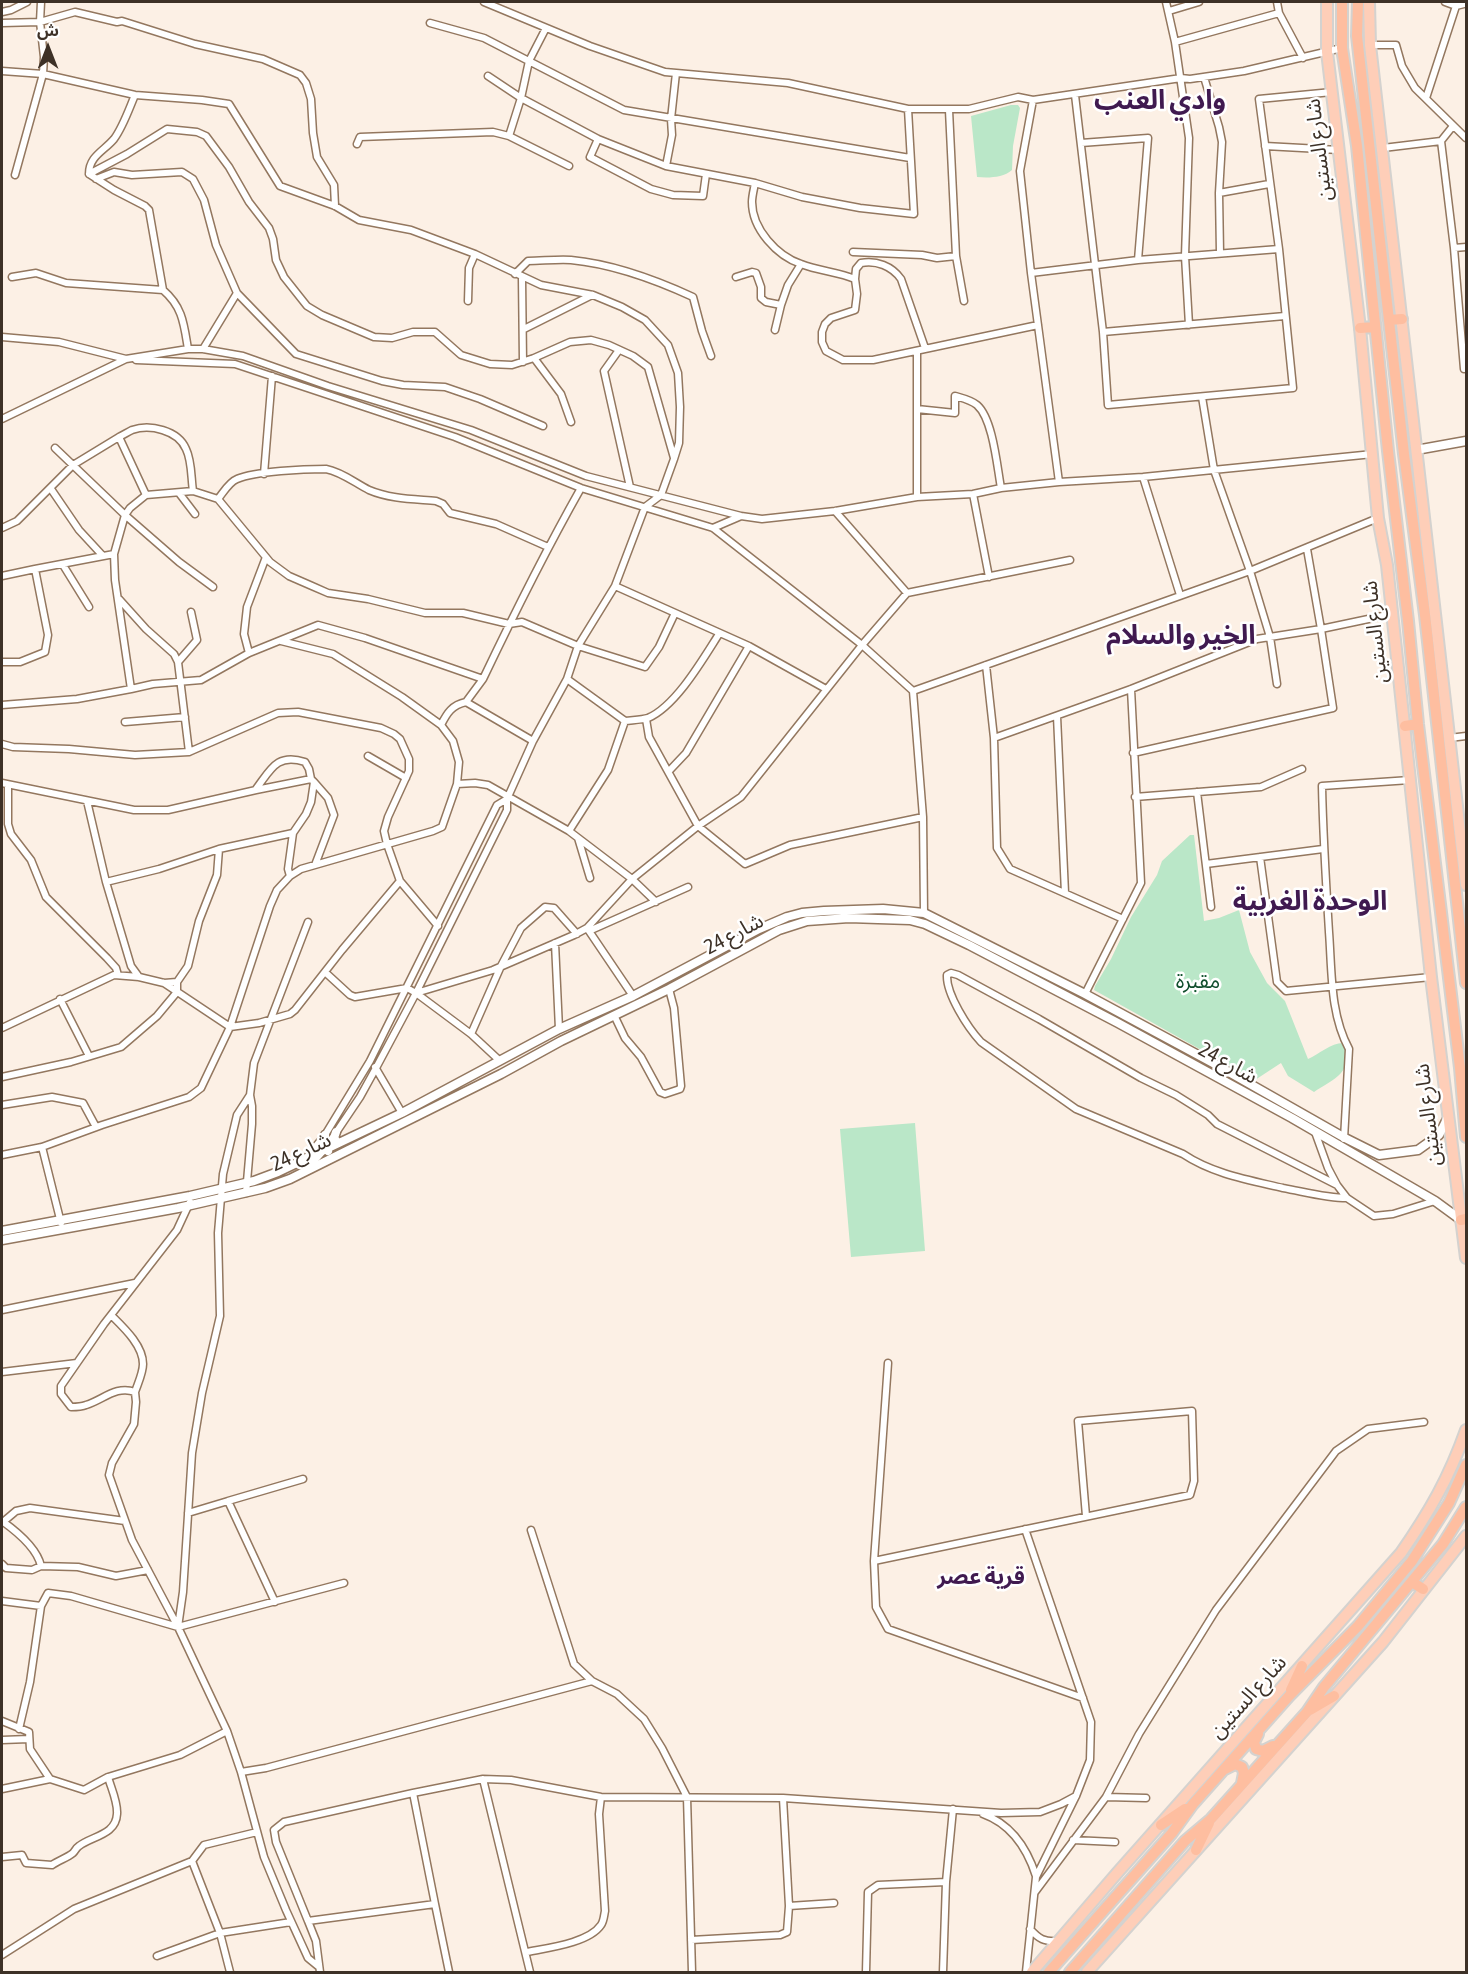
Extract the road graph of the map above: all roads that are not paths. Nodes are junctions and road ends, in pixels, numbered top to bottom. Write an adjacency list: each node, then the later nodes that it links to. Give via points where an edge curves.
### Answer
1 (27, 2): 15 (street)
2 (41, 2): 17 (street)
3 (484, 2): 20 (street)
4 (1166, 2): 14 (street)
5 (1199, 2): 14 (street)
6 (1277, 2): 16 (street)
7 (1327, 2): 25 (main road, شارع الستين)
8 (1342, 2): 24 (highway, شارع الستين)
9 (1358, 2): 21 (highway)
10 (1369, 2): 22 (main road)
11 (1445, 2): 13 (street)
12 (1464, 2): 13 (street)
13 (1456, 6): 38 (street)
14 (1169, 10): 23 (street)
15 (2, 12)
16 (1279, 13): 23 (street); 26 (street)
17 (40, 22): 19 (street); 30 (street); 63 (street, via 75,12 122,21 195,44 263,59 300,75 311,99 317,157 334,185)
18 (430, 22): 27 (street, via 484,38)
19 (2, 23)
20 (546, 27): 27 (street); 29 (street, via 601,50)
21 (1357, 36): 22 (highway); 89 (highway)
22 (1370, 41): 38 (street, via 1396,45 1402,66); 51 (main road)
23 (1175, 42): 33 (street)
24 (1342, 48): 25 (street); 92 (highway, شارع الستين, via 1357,146)
25 (1327, 52): 26 (street); 34 (main road, شارع الستين)
26 (1303, 58): 32 (street)
27 (529, 62): 37 (street); 42 (street, via 624,110)
28 (2, 72): 30 (street)
29 (676, 73): 40 (street, via 788,83); 42 (street)
30 (43, 74): 35 (street); 58 (street)
31 (488, 75): 37 (street)
32 (1204, 77): 33 (street); 62 (street, via 1222,142)
33 (1181, 78): 36 (street); 71 (street, via 1189,138)
34 (1332, 92): 50 (street, via 1259,99); 52 (main road, شارع الستين)
35 (135, 95): 56 (street, via 113,141 91,161); 63 (street, via 229,104 279,186)
36 (1075, 95): 39 (street); 48 (street)
37 (521, 98): 44 (street); 46 (street)
38 (1426, 98): 43 (street)
39 (1033, 100): 41 (street, via 1018,97); 75 (street, via 1020,171)
40 (908, 109): 41 (street); 53 (street)
41 (949, 110): 70 (street)
42 (671, 118): 53 (street); 55 (street)
43 (1453, 126): 45 (street); 47 (street)
44 (509, 136): 49 (street, via 493,132 360,137); 54 (street)
45 (1467, 138)
46 (598, 139): 55 (street); 57 (street, via 590,157 651,189 673,195 703,196)
47 (1441, 141): 51 (street); 65 (street)
48 (1081, 142): 72 (street, via 1148,138); 74 (street)
49 (357, 144)
50 (1265, 146): 52 (street); 61 (street)
51 (1383, 148): 88 (main road)
52 (1339, 150): 93 (main road, شارع الستين)
53 (910, 158): 60 (street, via 914,214 802,197)
54 (570, 166)
55 (666, 166): 57 (street)
56 (89, 174): 59 (street); 106 (street, via 167,129 197,132 206,136 229,167 268,228 284,277 307,306 374,337 435,332 460,354 480,361 512,365)
57 (706, 174): 60 (street)
58 (15, 175)
59 (96, 179): 81 (street, via 149,210); 82 (street, via 114,172 182,172 193,179)
60 (755, 183): 73 (street, via 752,202 759,227 769,243)
61 (1269, 184): 62 (street); 66 (street)
62 (1219, 193): 68 (street)
63 (335, 206): 69 (street, via 359,220 411,230)
64 (1467, 247): 65 (street)
65 (1454, 248): 107 (street, via 1464,369)
66 (1279, 249): 68 (street); 87 (street)
67 (853, 252): 70 (street)
68 (1220, 253): 71 (street)
69 (475, 254): 76 (street); 84 (street, via 469,268)
70 (956, 256): 85 (street)
71 (1185, 256): 72 (street); 91 (street)
72 (1138, 260): 74 (street)
73 (801, 264): 80 (street); 86 (street)
74 (1095, 265): 75 (street); 96 (street)
75 (1031, 273): 90 (street)
76 (515, 274): 79 (street); 103 (street, via 528,261 568,260 608,265 668,286 693,297)
77 (12, 277): 81 (street, via 36,273 66,283)
78 (736, 277): 86 (street, via 756,273 761,298)
79 (522, 278): 83 (street); 94 (street)
80 (855, 279): 98 (street, via 861,263 894,270 901,279); 102 (street, via 855,310 825,324 822,342 826,351 843,360 873,360)
81 (163, 290): 99 (street, via 179,309)
82 (237, 293): 100 (street); 115 (street, via 304,358 382,381 445,387)
83 (592, 295): 94 (street); 123 (street, via 645,320 668,345 678,373 680,407 679,443)
84 (468, 301)
85 (964, 301)
86 (781, 305): 95 (street)
87 (1285, 316): 91 (street); 111 (street, via 1293,388)
88 (1402, 319): 89 (highway); 121 (main road)
89 (1389, 320): 157 (highway)
90 (1038, 325): 98 (street); 128 (street)
91 (1189, 325): 96 (street)
92 (1374, 327): 93 (highway); 197 (highway, شارع الستين)
93 (1360, 328): 122 (main road, شارع الستين)
94 (524, 329): 106 (street)
95 (775, 330)
96 (1103, 332): 111 (street, via 1108,405)
97 (2, 337): 105 (street, via 59,342)
98 (925, 348): 102 (street)
99 (188, 349): 100 (street); 105 (street)
100 (203, 349): 109 (street, via 243,356)
101 (619, 350): 104 (street, via 591,340 570,342); 123 (street, via 648,367); 129 (street, via 604,370)
102 (917, 352): 112 (street)
103 (711, 356)
104 (534, 358): 106 (street); 114 (street, via 561,394)
105 (126, 359): 108 (street, via 235,364); 113 (street)
106 (523, 362)
107 (1467, 368)
108 (272, 376): 110 (street); 126 (street)
109 (309, 379): 110 (street); 129 (street, via 471,430 586,476)
110 (305, 388): 130 (street, via 455,437)
111 (1202, 397): 125 (street)
112 (916, 409): 131 (street, via 955,413 955,396 975,403 984,413); 138 (street)
113 (2, 419)
114 (571, 422)
115 (543, 426)
116 (119, 437): 124 (street); 133 (street, via 133,430 150,429 167,431 181,439 188,451); 136 (street)
117 (1467, 441): 118 (street)
118 (1448, 445): 119 (street); 121 (street)
119 (1467, 447)
120 (55, 448): 124 (street)
121 (1416, 450): 156 (main road)
122 (1373, 454): 125 (street); 145 (main road, شارع الستين)
123 (674, 459): 137 (street)
124 (73, 465): 132 (street); 143 (street)
125 (1214, 470): 127 (street); 158 (street)
126 (264, 474): 139 (street, via 237,479); 148 (street, via 335,471 371,490 436,501 450,513 496,524)
127 (1143, 477): 128 (street); 164 (street)
128 (1059, 482): 131 (street)
129 (630, 487): 137 (street)
130 (581, 488): 140 (street); 148 (street)
131 (1001, 488): 135 (street)
132 (51, 489): 146 (street, via 17,520); 151 (street, via 79,530)
133 (193, 491): 134 (street); 139 (street)
134 (179, 493): 136 (street); 142 (street)
135 (973, 494): 138 (street); 160 (street)
136 (146, 495): 143 (street)
137 (661, 495): 140 (street); 144 (street)
138 (917, 497): 141 (street)
139 (218, 499): 152 (street)
140 (645, 507): 147 (street); 161 (street)
141 (835, 511): 144 (street, via 762,519); 163 (street)
142 (195, 514)
143 (124, 515): 150 (street); 162 (street)
144 (741, 516): 147 (street)
145 (1378, 518): 149 (street); 169 (main road, شارع الستين)
146 (2, 528)
147 (714, 528): 175 (street)
148 (548, 547): 170 (street)
149 (1307, 549): 158 (street); 171 (street)
150 (114, 554): 151 (street); 165 (street)
151 (103, 556): 154 (street)
152 (266, 557): 170 (street, via 289,576 328,593 425,613 474,615); 178 (street, via 248,607 244,634)
153 (1070, 560): 160 (street)
154 (63, 565): 155 (street); 166 (street)
155 (35, 569): 159 (street); 179 (street, via 48,635 45,652 20,662)
156 (1430, 569): 157 (highway); 202 (main road)
157 (1418, 570): 222 (highway)
158 (1250, 571): 164 (street); 173 (street)
159 (2, 576)
160 (989, 577): 163 (street)
161 (615, 586): 168 (street); 176 (street)
162 (213, 587)
163 (907, 593): 175 (street)
164 (1180, 596): 181 (street)
165 (118, 598): 180 (street); 186 (street)
166 (89, 607)
167 (191, 612): 180 (street, via 196,640)
168 (675, 613): 172 (street); 176 (street, via 645,667)
169 (1392, 614): 171 (street); 199 (main road, شارع الستين)
170 (509, 624): 176 (street, via 522,622); 182 (street)
171 (1321, 629): 173 (street); 206 (street, via 1333,708)
172 (720, 634): 177 (street); 194 (street, via 662,710)
173 (1270, 637): 185 (street); 188 (street)
174 (282, 641): 178 (street); 182 (street, via 318,626); 198 (street, via 333,654)
175 (862, 645): 187 (street); 189 (street)
176 (578, 646): 183 (street)
177 (749, 646): 187 (street); 209 (street, via 686,753)
178 (249, 653): 184 (street, via 201,680)
179 (2, 662)
180 (178, 662): 184 (street)
181 (986, 665): 189 (street); 201 (street)
182 (483, 679): 190 (street)
183 (567, 679): 195 (street); 203 (street)
184 (181, 681): 186 (street); 193 (street)
185 (1277, 684)
186 (131, 688): 191 (street, via 77,699)
187 (826, 689): 221 (street, via 741,797)
188 (1131, 689): 192 (street); 206 (street)
189 (914, 691): 220 (street)
190 (466, 702): 198 (street, via 450,710); 203 (street)
191 (2, 705)
192 (1057, 716): 201 (street); 239 (street)
193 (185, 717): 196 (street); 205 (street)
194 (646, 719): 195 (street); 209 (street, via 649,737)
195 (625, 721): 223 (street, via 608,770)
196 (125, 722)
197 (1418, 724): 199 (highway); 285 (highway, شارع الستين)
198 (441, 725): 214 (street, via 453,741 459,762)
199 (1405, 726): 211 (main road, شارع الستين)
200 (1467, 736): 202 (street)
201 (994, 738): 239 (street, via 998,848 1010,868)
202 (1449, 738): 222 (main road)
203 (533, 741): 217 (street)
204 (2, 744): 205 (street, via 135,755)
205 (189, 752): 210 (street, via 278,713 298,712 364,724 394,734 409,759)
206 (1133, 753): 218 (street)
207 (368, 756): 210 (street)
208 (1302, 769): 216 (street, via 1261,787)
209 (669, 771): 221 (street)
210 (406, 777): 226 (street, via 385,825)
211 (1410, 780): 228 (street, via 1322,786); 253 (main road, شارع الستين)
212 (312, 781): 215 (street); 215 (street, via 305,762 284,759 274,765); 224 (street, via 311,802); 231 (street, via 328,798 334,815)
213 (5, 784): 219 (street); 251 (street, via 11,834 31,860 46,897 107,958)
214 (457, 784): 217 (street, via 482,783); 226 (street, via 442,827)
215 (256, 790): 219 (street, via 168,810 134,810)
216 (1197, 792): 218 (street); 230 (street)
217 (509, 798): 223 (street); 245 (street, via 497,805); 261 (street, via 507,810)
218 (1135, 798): 243 (street, via 1141,883)
219 (87, 801): 236 (street)
220 (923, 817): 221 (street, via 790,845 745,864); 242 (street)
221 (698, 825): 234 (street)
222 (1454, 830): 237 (main road); 256 (highway)
223 (570, 831): 225 (street)
224 (293, 834): 227 (street); 232 (street)
225 (578, 837): 233 (street); 234 (street)
226 (387, 844): 231 (street); 235 (street)
227 (219, 849): 236 (street); 254 (street, via 217,875 199,921 188,966)
228 (1323, 849): 229 (street); 257 (street)
229 (1260, 857): 230 (street); 257 (street, via 1277,982 1286,991)
230 (1206, 864): 241 (street)
231 (315, 865): 232 (street)
232 (290, 876): 267 (street, via 270,906)
233 (590, 878)
234 (632, 879): 240 (street); 246 (street)
235 (400, 881): 245 (street); 250 (street)
236 (106, 882): 252 (street, via 131,966)
237 (1467, 885)
238 (688, 887): 240 (street)
239 (1065, 893): 243 (street)
240 (656, 902): 246 (street)
241 (1211, 907)
242 (924, 913): 262 (street, شارع 24); 263 (street, شارع 24, via 884,909 802,913 759,929)
243 (1123, 919): 262 (street)
244 (308, 922): 266 (street)
245 (438, 926): 258 (street)
246 (588, 930): 247 (street); 263 (street)
247 (577, 934): 248 (street); 249 (street, via 554,908 545,907 521,928)
248 (555, 943): 249 (street); 269 (street)
249 (501, 966): 261 (street); 270 (street)
250 (326, 972): 258 (street, via 355,997); 266 (street, via 290,1014)
251 (118, 975): 252 (street); 264 (street)
252 (139, 977): 255 (street)
253 (1431, 977): 257 (street); 279 (main road, شارع الستين)
254 (177, 982): 255 (street); 260 (street)
255 (164, 983): 260 (street)
256 (1467, 983)
257 (1333, 987): 286 (street, via 1337,1020 1349,1049)
258 (407, 988): 261 (street); 272 (street)
259 (669, 989): 265 (street, شارع 24); 265 (street, via 680,1089 660,1092); 283 (street, شارع 24, via 794,924 849,918 910,920 969,945)
260 (177, 992): 267 (street); 271 (street, via 157,1016 121,1047)
261 (416, 993): 270 (street); 274 (street)
262 (1085, 994): 286 (street, شارع 24)
263 (633, 996): 269 (street, شارع 24)
264 (60, 999): 268 (street); 271 (street)
265 (614, 1015): 291 (street, شارع 24)
266 (269, 1020): 267 (street); 276 (street, via 254,1063)
267 (230, 1027): 281 (street, via 201,1088 189,1096)
268 (2, 1028)
269 (559, 1029): 273 (street, شارع 24)
270 (471, 1034): 273 (street)
271 (89, 1056): 275 (street)
272 (370, 1061): 274 (street); 280 (street)
273 (500, 1061): 278 (street, شارع 24)
274 (376, 1068): 278 (street); 282 (street)
275 (2, 1077)
276 (250, 1095): 295 (street); 297 (street, via 237,1115)
277 (2, 1105): 281 (street, via 52,1097 83,1103)
278 (402, 1113): 287 (street, شارع 24)
279 (1449, 1116): 286 (street, شارع 24, via 1439,1135 1418,1150 1379,1155); 302 (main road, شارع الستين)
280 (332, 1123): 282 (street); 284 (street)
281 (96, 1127): 289 (street)
282 (338, 1130): 287 (street, via 334,1138); 290 (street)
283 (1315, 1132): 288 (street, شارع 24); 296 (street)
284 (325, 1135): 290 (street); 293 (street)
285 (1467, 1137)
286 (1345, 1138): 288 (street)
287 (338, 1143): 290 (street, شارع 24)
288 (1339, 1146): 301 (street, شارع 24)
289 (42, 1147): 292 (street); 303 (street)
290 (325, 1149): 291 (street); 293 (street, شارع 24); 294 (street)
291 (343, 1152): 294 (street, شارع 24)
292 (2, 1155)
293 (307, 1158): 295 (street, شارع 24)
294 (304, 1172): 298 (street, شارع 24)
295 (247, 1183): 297 (street, شارع 24); 298 (street)
296 (1337, 1185): 299 (street); 299 (street, via 1216,1124 1176,1095 958,975 947,975 947,984 962,1017 981,1042 1076,1109 1183,1154 1197,1164 1237,1177 1331,1198)
297 (221, 1193): 298 (street, شارع 24); 300 (street, شارع 24); 320 (street, via 220,1317 192,1453)
298 (246, 1193)
299 (1347, 1198): 301 (street, via 1380,1217)
300 (190, 1200): 303 (street, شارع 24); 307 (street, via 177,1230)
301 (1435, 1201): 302 (street, شارع 24)
302 (1464, 1219): 306 (main road, شارع الستين)
303 (62, 1225): 304 (street, شارع 24); 305 (street, شارع 24)
304 (2, 1231)
305 (2, 1240)
306 (1467, 1258)
307 (136, 1282): 308 (street); 309 (street)
308 (2, 1310)
309 (111, 1315): 310 (street); 313 (street, via 129,1334 143,1362)
310 (77, 1363): 312 (street); 313 (street, via 61,1386 61,1394 71,1407 85,1406 117,1390)
311 (888, 1363): 327 (street)
312 (2, 1372)
313 (135, 1392): 322 (street, via 134,1424 109,1476)
314 (1424, 1422): 362 (street, via 1368,1429 1336,1451 1216,1610 1139,1734)
315 (1467, 1430): 338 (main road, شارع الستين, via 1431,1509 1407,1544)
316 (1467, 1465): 340 (highway, شارع الستين, via 1449,1503 1412,1561 1358,1626)
317 (303, 1479): 318 (street)
318 (228, 1501): 320 (street); 335 (street)
319 (1467, 1507): 331 (highway)
320 (188, 1513): 337 (street)
321 (1086, 1516): 321 (street, via 1190,1495 1194,1481 1192,1411 1078,1421); 324 (street)
322 (126, 1521): 323 (street, via 30,1508 16,1511); 330 (street)
323 (2, 1522): 329 (street, via 26,1542)
324 (1024, 1529): 327 (street); 342 (street)
325 (531, 1530): 339 (street, via 574,1664)
326 (1467, 1536): 333 (main road)
327 (874, 1561): 342 (street, via 876,1608 888,1629)
328 (2, 1564): 329 (street, via 6,1568 32,1570)
329 (41, 1566): 330 (street, via 116,1576)
330 (148, 1570): 337 (street)
331 (1412, 1582): 333 (highway); 343 (highway)
332 (344, 1583): 335 (street)
333 (1423, 1589): 341 (main road, via 1383,1642)
334 (2, 1601): 336 (street)
335 (275, 1602): 337 (street)
336 (41, 1606): 337 (street, via 48,1593 71,1596); 346 (street)
337 (178, 1627): 347 (street)
338 (1302, 1666): 340 (highway); 369 (main road, شارع الستين)
339 (592, 1681): 352 (street); 361 (street, via 617,1694 644,1719)
340 (1289, 1696): 345 (highway, شارع الستين)
341 (1334, 1696): 343 (highway); 373 (main road)
342 (1083, 1698): 359 (street, via 1091,1722 1090,1760)
343 (1307, 1712): 350 (highway)
344 (2, 1721): 346 (street)
345 (1260, 1728): 350 (highway, via 1254,1742 1258,1750); 351 (highway, شارع الستين)
346 (19, 1729): 348 (street, via 29,1732)
347 (227, 1731): 352 (street); 353 (street, via 180,1755)
348 (29, 1739): 349 (street); 354 (street, via 30,1749)
349 (2, 1740)
350 (1280, 1742): 356 (highway)
351 (1222, 1770): 356 (highway, via 1240,1765 1244,1771); 365 (highway, شارع الستين)
352 (241, 1772): 370 (street)
353 (108, 1777): 354 (street, via 84,1790); 374 (street, via 117,1816 101,1836 52,1865 26,1863 22,1855)
354 (50, 1779): 357 (street)
355 (483, 1779): 358 (street); 360 (street, via 511,1780); 388 (street)
356 (1241, 1786): 368 (highway)
357 (2, 1789)
358 (413, 1793): 380 (street); 382 (street, via 284,1822 274,1830)
359 (1076, 1796): 367 (street, via 1040,1812); 376 (street)
360 (601, 1797): 361 (street); 388 (street, via 598,1814 605,1911 602,1924 574,1941)
361 (687, 1797): 363 (street); 386 (street)
362 (1106, 1797): 364 (street); 371 (street)
363 (783, 1798): 366 (street); 381 (street)
364 (1146, 1798)
365 (1192, 1804): 369 (highway); 400 (highway, شارع الستين, via 1172,1833)
366 (953, 1809): 367 (street); 377 (street)
367 (977, 1812): 376 (street, via 996,1819 1017,1838)
368 (1211, 1820): 373 (highway); 401 (highway, via 1185,1841)
369 (1161, 1825): 387 (main road, شارع الستين)
370 (258, 1832): 375 (street, via 204,1845); 383 (street)
371 (1073, 1840): 372 (street); 378 (street)
372 (1114, 1842)
373 (1196, 1850): 402 (main road)
374 (2, 1857)
375 (192, 1861): 385 (street); 389 (street, via 74,1909)
376 (1036, 1877): 378 (street)
377 (946, 1882): 396 (street, via 878,1885 868,1892); 397 (street)
378 (1035, 1892): 384 (street)
379 (834, 1903): 381 (street)
380 (435, 1904): 382 (street); 393 (street)
381 (789, 1906): 386 (street, via 784,1934)
382 (308, 1921): 391 (street, via 316,1941)
383 (291, 1922): 385 (street); 391 (street, via 308,1958)
384 (1030, 1929): 387 (street, via 1039,1939); 398 (street)
385 (220, 1933): 390 (street); 392 (street)
386 (691, 1940): 395 (street)
387 (1060, 1941): 399 (main road, شارع الستين)
388 (527, 1952): 394 (street)
389 (2, 1955)
390 (157, 1956)
391 (320, 1970)
392 (230, 1972)
393 (449, 1972)
394 (530, 1972)
395 (692, 1972)
396 (866, 1972)
397 (943, 1972)
398 (1026, 1972)
399 (1032, 1972)
400 (1049, 1972)
401 (1070, 1972)
402 (1087, 1972)

